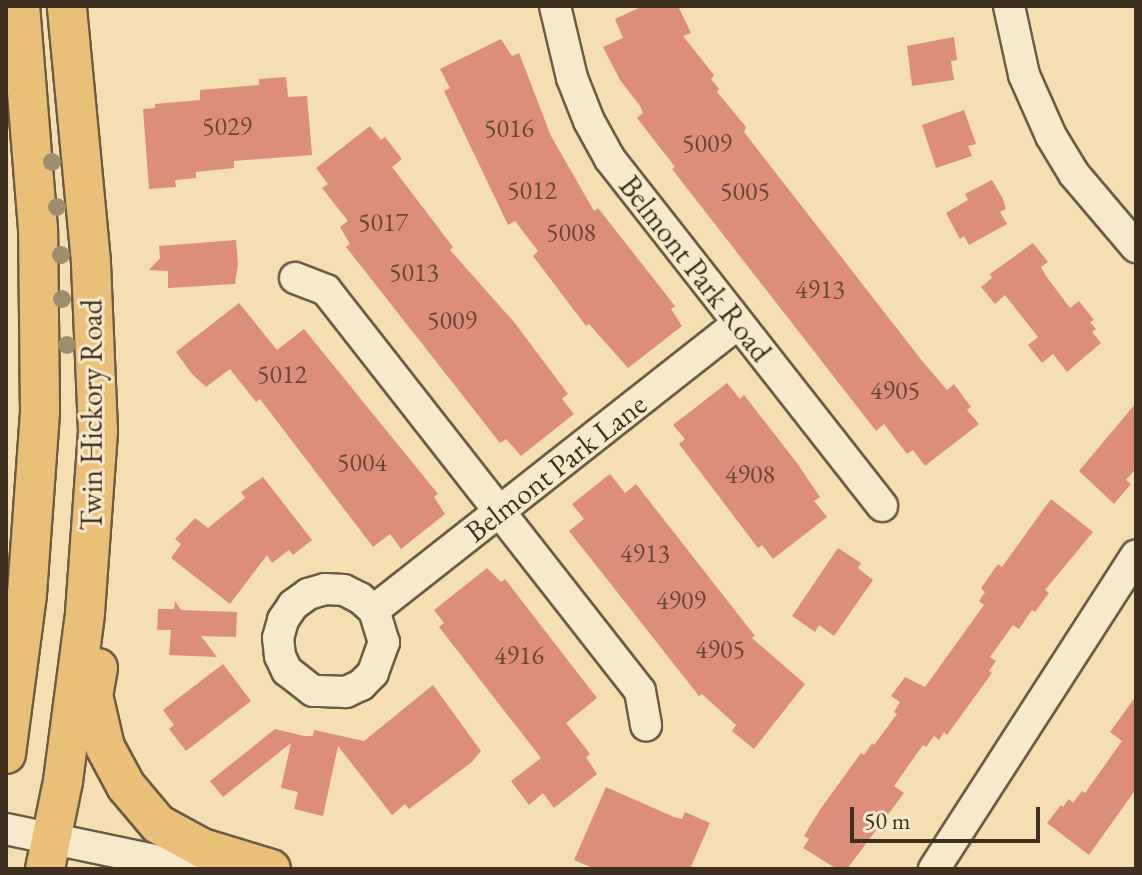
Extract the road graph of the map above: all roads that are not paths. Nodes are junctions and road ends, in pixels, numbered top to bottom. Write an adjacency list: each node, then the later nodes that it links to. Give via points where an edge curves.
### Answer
1 (20, 6): 14 (main road, Twin Hickory Road, via 38,229 40,412 27,594)
2 (67, 6): 10 (main road, Twin Hickory Road, via 94,331 98,431)
3 (555, 6): 7 (street, Belmont Park Road, via 572,78 610,159)
4 (1009, 6): 5 (street, via 1024,75 1051,136 1074,174)
5 (1136, 247)
6 (295, 278): 9 (street, via 326,290)
7 (737, 324): 8 (street, Belmont Park Road); 9 (street, Belmont Park Lane)
8 (882, 506)
9 (500, 513): 12 (street, Belmont Park Lane); 13 (street, via 640,691)
10 (93, 519): 16 (main road, Twin Hickory Road, via 63,781); 18 (main road, via 112,572 93,695 105,747 126,786 158,824 202,848)
11 (1136, 555): 19 (street)
12 (374, 610)
13 (646, 725)
14 (6, 754)
15 (6, 829): 16 (street)
16 (47, 854): 17 (street)
17 (197, 869)
18 (271, 869)
19 (934, 869)

